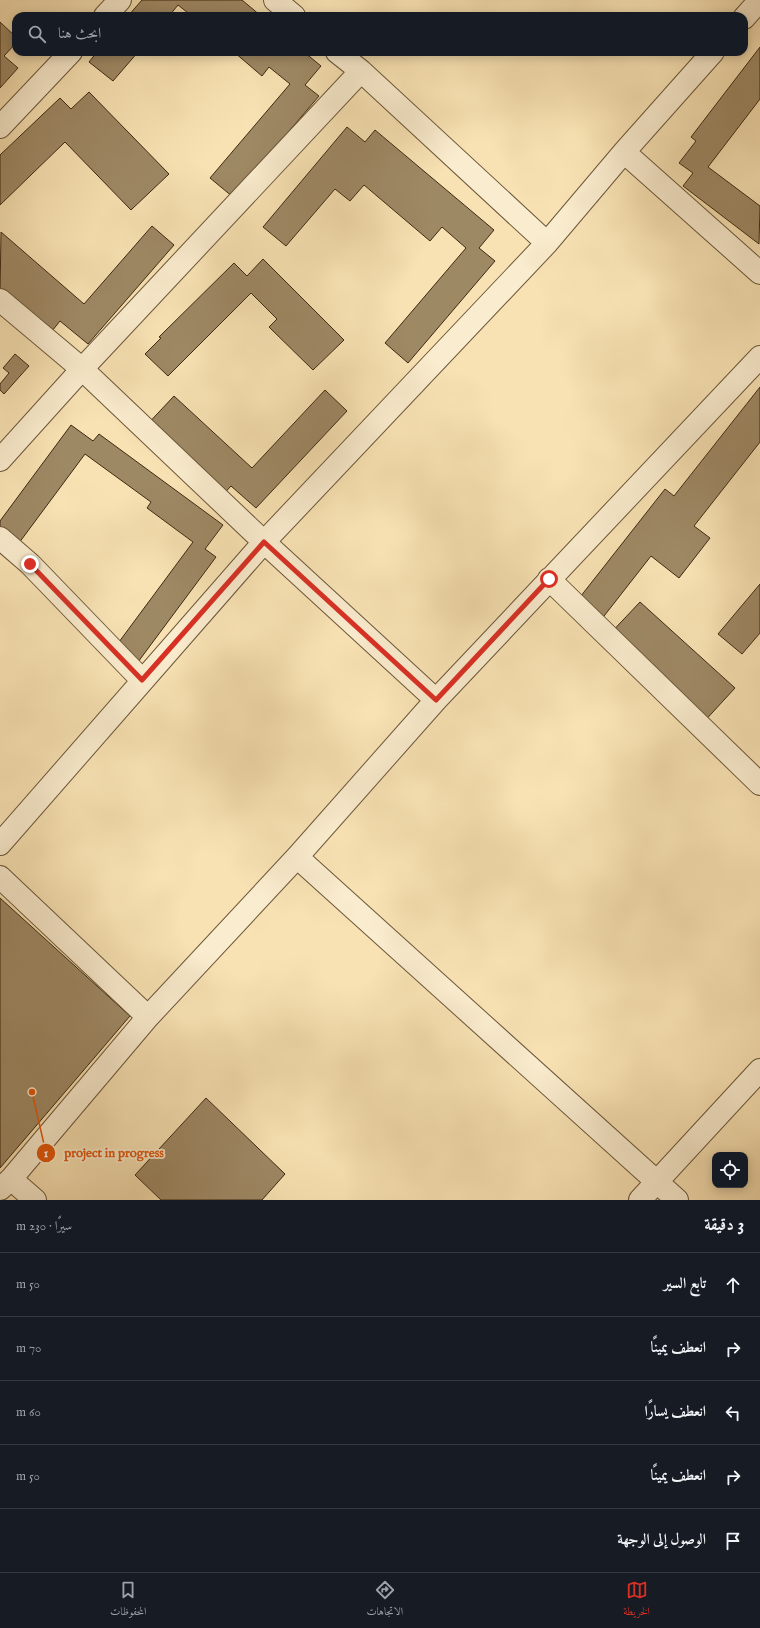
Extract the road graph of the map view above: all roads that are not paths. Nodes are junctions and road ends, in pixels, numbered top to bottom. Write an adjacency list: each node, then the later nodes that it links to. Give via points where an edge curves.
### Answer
1 (120, 0): 4 (street)
2 (275, 0): 5 (street)
3 (760, 0): 6 (street)
4 (109, 12)
5 (289, 12)
6 (748, 14)
7 (67, 56): 11 (street)
8 (342, 56): 10 (street)
9 (709, 56): 12 (street)
10 (361, 72): 13 (street); 17 (street)
11 (0, 127)
12 (624, 152): 13 (street); 14 (street)
13 (547, 243): 20 (street)
14 (760, 273)
15 (0, 300): 17 (street)
16 (760, 357): 21 (street)
17 (82, 369): 18 (street); 20 (street)
18 (0, 460)
19 (0, 538): 22 (street, via 30,564)
20 (264, 542): 22 (street); 23 (street)
21 (549, 579): 23 (street); 24 (street)
22 (142, 680): 25 (street)
23 (436, 700): 26 (street)
24 (760, 784)
25 (0, 844)
26 (297, 857): 28 (street); 30 (street)
27 (0, 877): 28 (street)
28 (148, 1017): 31 (street)
29 (760, 1070): 30 (street)
30 (657, 1181): 33 (street); 34 (street)
31 (6, 1184): 32 (street)
32 (35, 1200)
33 (640, 1200)
34 (676, 1200)

